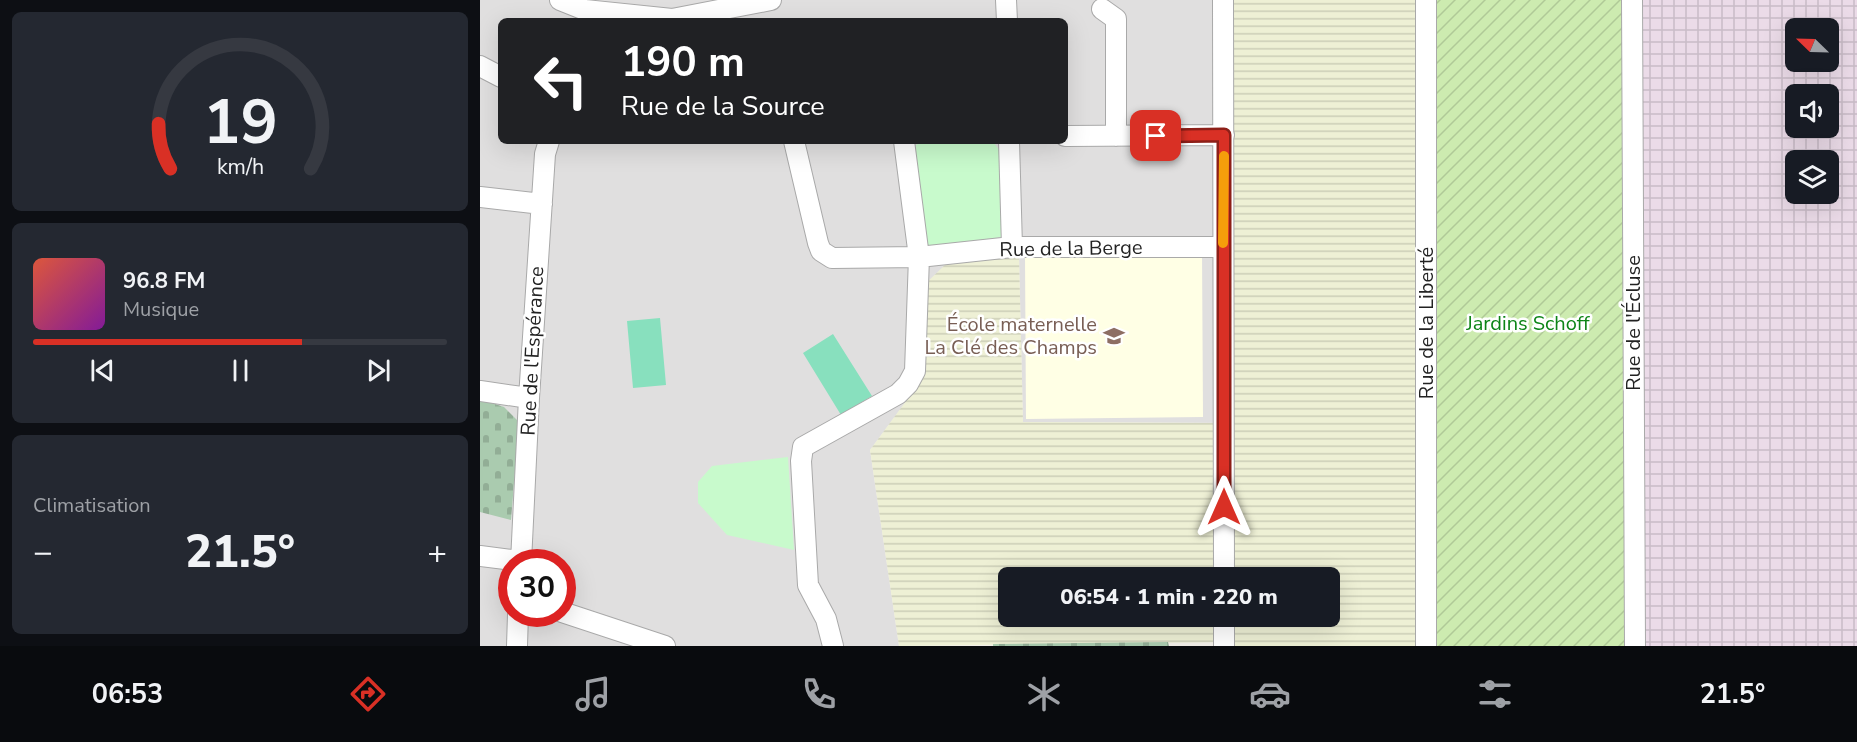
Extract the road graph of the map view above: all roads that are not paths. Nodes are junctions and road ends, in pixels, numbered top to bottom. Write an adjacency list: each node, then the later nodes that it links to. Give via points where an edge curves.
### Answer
1 (560, 0): 8 (street, via 585,10)
2 (771, 0): 9 (street)
3 (1006, 0): 10 (street)
4 (1223, 0): 13 (street)
5 (1426, 0): 38 (street, Rue de la Liberté)
6 (1632, 0): 39 (street, Rue de l'Écluse)
7 (1102, 9): 15 (street, via 1116,19)
8 (662, 18)
9 (677, 18)
10 (1007, 18)
11 (480, 66): 12 (street)
12 (498, 75)
13 (1224, 135): 15 (street); 22 (street)
14 (1068, 136): 15 (street)
15 (1116, 136)
16 (548, 144): 21 (street, Rue de l'Espérance)
17 (795, 144): 24 (street, Rue de la Berge, via 821,251 832,258)
18 (904, 144): 24 (street)
19 (1009, 144): 23 (street)
20 (480, 197): 21 (street)
21 (542, 204): 26 (street, Rue de l'Espérance)
22 (1223, 246): 23 (street, Rue de la Berge); 30 (street)
23 (1012, 247): 24 (street, Rue de la Berge)
24 (919, 257): 36 (street, via 915,371 908,384 898,394 803,447 808,585 826,619)
25 (480, 391): 26 (street)
26 (529, 398): 27 (street, Rue de l'Espérance)
27 (522, 549)
28 (480, 556): 29 (street)
29 (498, 558)
30 (1224, 567)
31 (576, 617): 35 (street)
32 (518, 627): 34 (street)
33 (1224, 627): 37 (street)
34 (517, 646)
35 (665, 646)
36 (833, 646)
37 (1224, 646)
38 (1426, 646)
39 (1635, 646)

